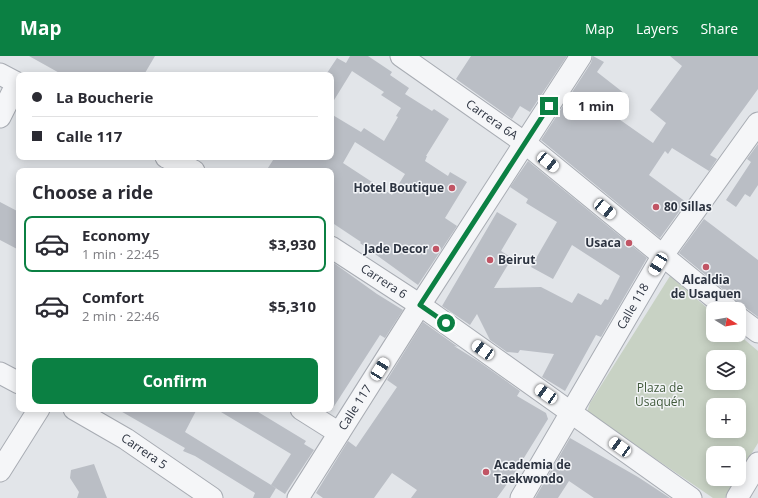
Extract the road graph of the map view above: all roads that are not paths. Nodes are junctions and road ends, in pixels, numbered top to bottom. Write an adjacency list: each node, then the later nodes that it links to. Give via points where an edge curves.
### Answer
1 (402, 56): 6 (street, Carrera 6A)
2 (581, 56): 6 (street, Calle 117)
3 (12, 80): 4 (street)
4 (0, 117)
5 (758, 123): 8 (street, Calle 118)
6 (525, 144): 8 (street, Carrera 6A); 10 (street, Calle 117)
7 (334, 249): 10 (street, Carrera 6)
8 (663, 255): 9 (street, Carrera 6A); 18 (street, Calle 118)
9 (720, 302)
10 (420, 305): 18 (street, Carrera 6); 19 (street, Calle 117)
11 (746, 323): 12 (street)
12 (758, 332)
13 (0, 373): 14 (street)
14 (16, 381)
15 (37, 412): 21 (street)
16 (79, 412): 22 (street, Carrera 5, via 126,439)
17 (306, 412): 19 (street)
18 (571, 412): 24 (street, Calle 118); 25 (street, Carrera 6)
19 (340, 433): 23 (street, Calle 117)
20 (758, 463): 26 (street)
21 (0, 472)
22 (212, 498)
23 (298, 498)
24 (521, 498)
25 (691, 498)
26 (737, 498)

